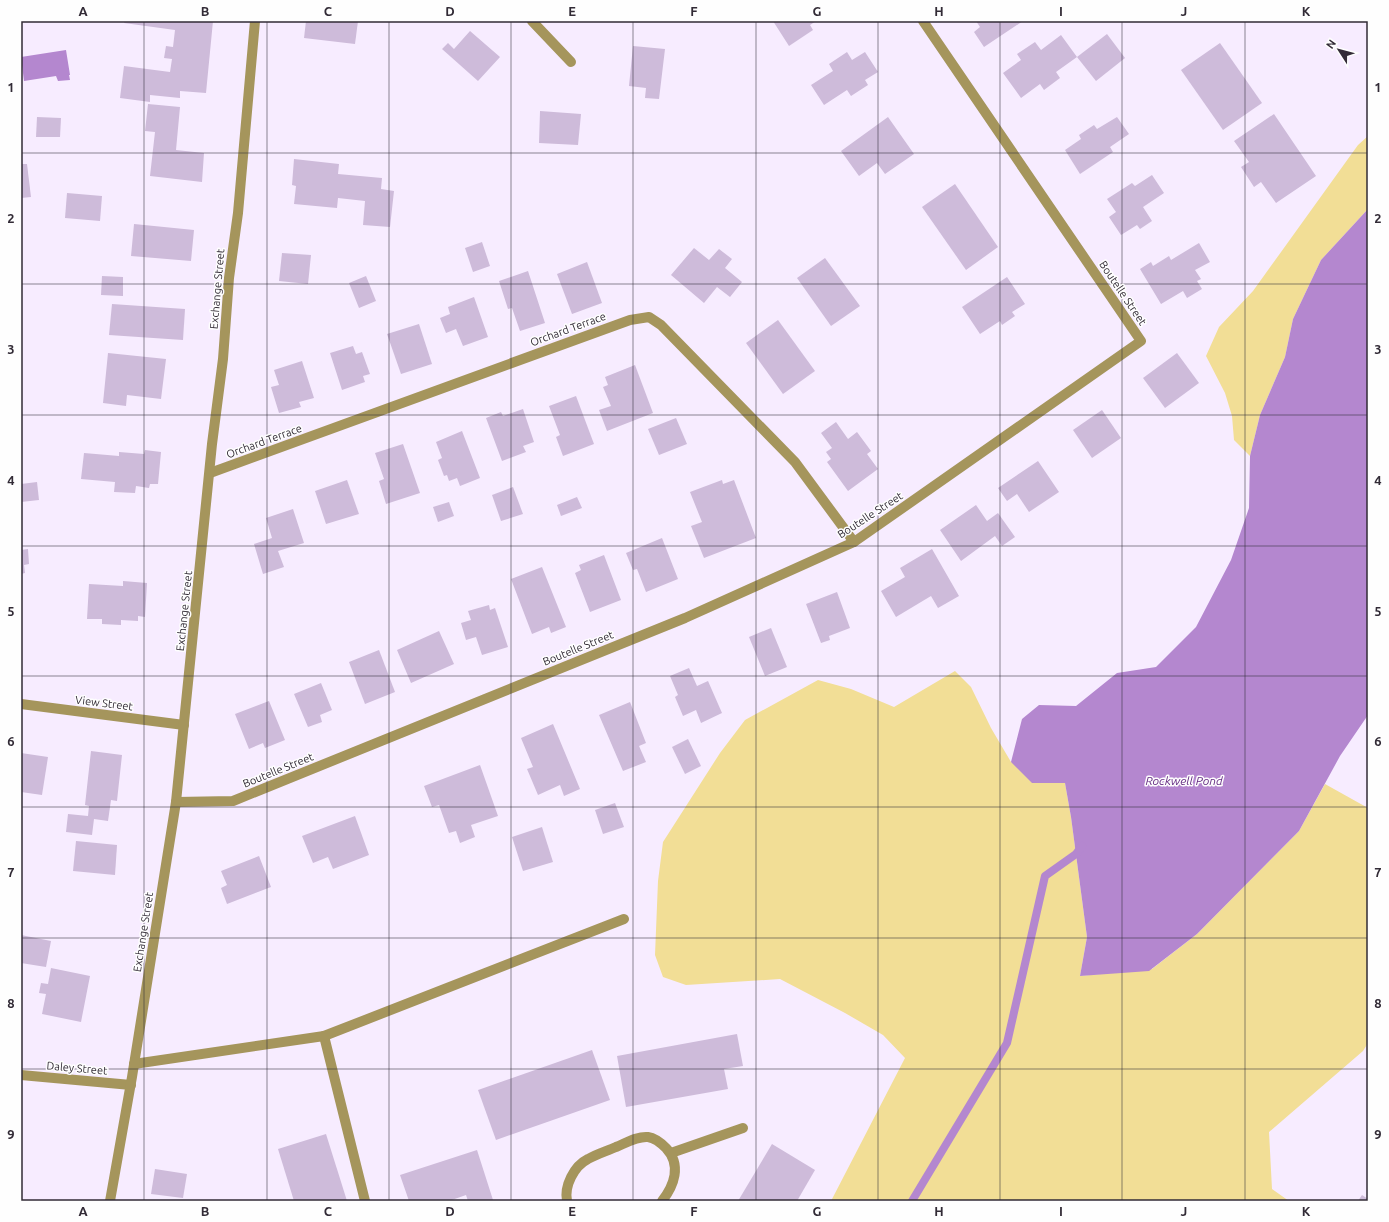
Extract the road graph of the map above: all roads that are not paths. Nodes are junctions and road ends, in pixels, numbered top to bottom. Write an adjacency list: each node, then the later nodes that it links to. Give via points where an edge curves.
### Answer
1 (255, 21): 5 (street, Exchange Street, via 238,213)
2 (532, 21): 4 (street)
3 (923, 21): 6 (street, Boutelle Street, via 1141,341)
4 (571, 62)
5 (210, 473): 6 (street, Orchard Terrace, via 624,322 649,317 661,325 795,462); 8 (street, Exchange Street)
6 (854, 542): 9 (street, Boutelle Street, via 685,618 233,801)
7 (21, 704): 8 (street, View Street)
8 (184, 725): 9 (street, Exchange Street)
9 (176, 802): 12 (street, Exchange Street)
10 (624, 919): 11 (street)
11 (324, 1036): 12 (street); 18 (street)
12 (134, 1064): 14 (street, Exchange Street)
13 (21, 1075): 14 (street, Daley Street)
14 (131, 1085): 17 (street, Exchange Street)
15 (743, 1128): 16 (street)
16 (671, 1153): 19 (street, via 656,1140 648,1137 634,1139 586,1160 571,1178); 20 (street, via 675,1177)
17 (110, 1201)
18 (365, 1201)
19 (566, 1201)
20 (662, 1201)

